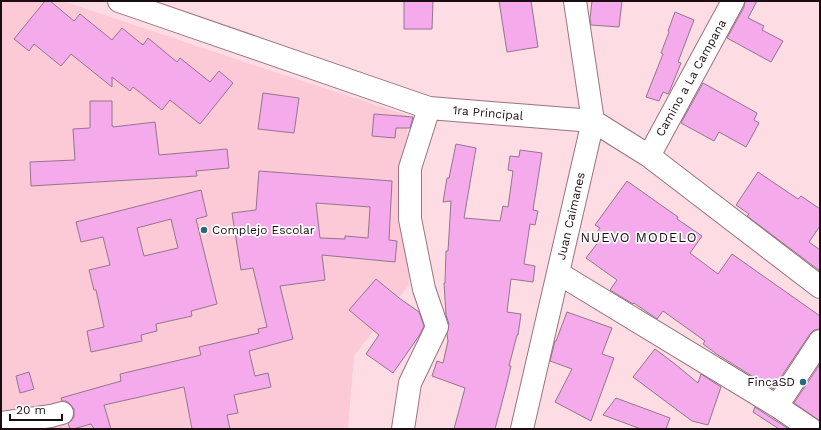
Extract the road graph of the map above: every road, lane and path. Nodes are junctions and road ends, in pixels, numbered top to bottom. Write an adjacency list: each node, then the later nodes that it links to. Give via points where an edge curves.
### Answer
1 (119, 1): 4 (street, 1ra Principal)
2 (575, 1): 5 (street, Juan Caimanes)
3 (733, 1): 6 (street, Camino a La Campana)
4 (429, 108): 5 (street, 1ra Principal); 13 (street, via 410,168 410,219 424,289 437,327 410,384)
5 (593, 122): 6 (street, 1ra Principal); 7 (street, Juan Caimanes)
6 (649, 156): 8 (street, 1ra Principal)
7 (558, 273): 10 (street); 14 (street, Juan Caimanes)
8 (820, 287)
9 (820, 341): 10 (street)
10 (777, 406): 15 (street)
11 (62, 413): 12 (street)
12 (1, 423)
13 (402, 429)
14 (522, 429)
15 (811, 429)

